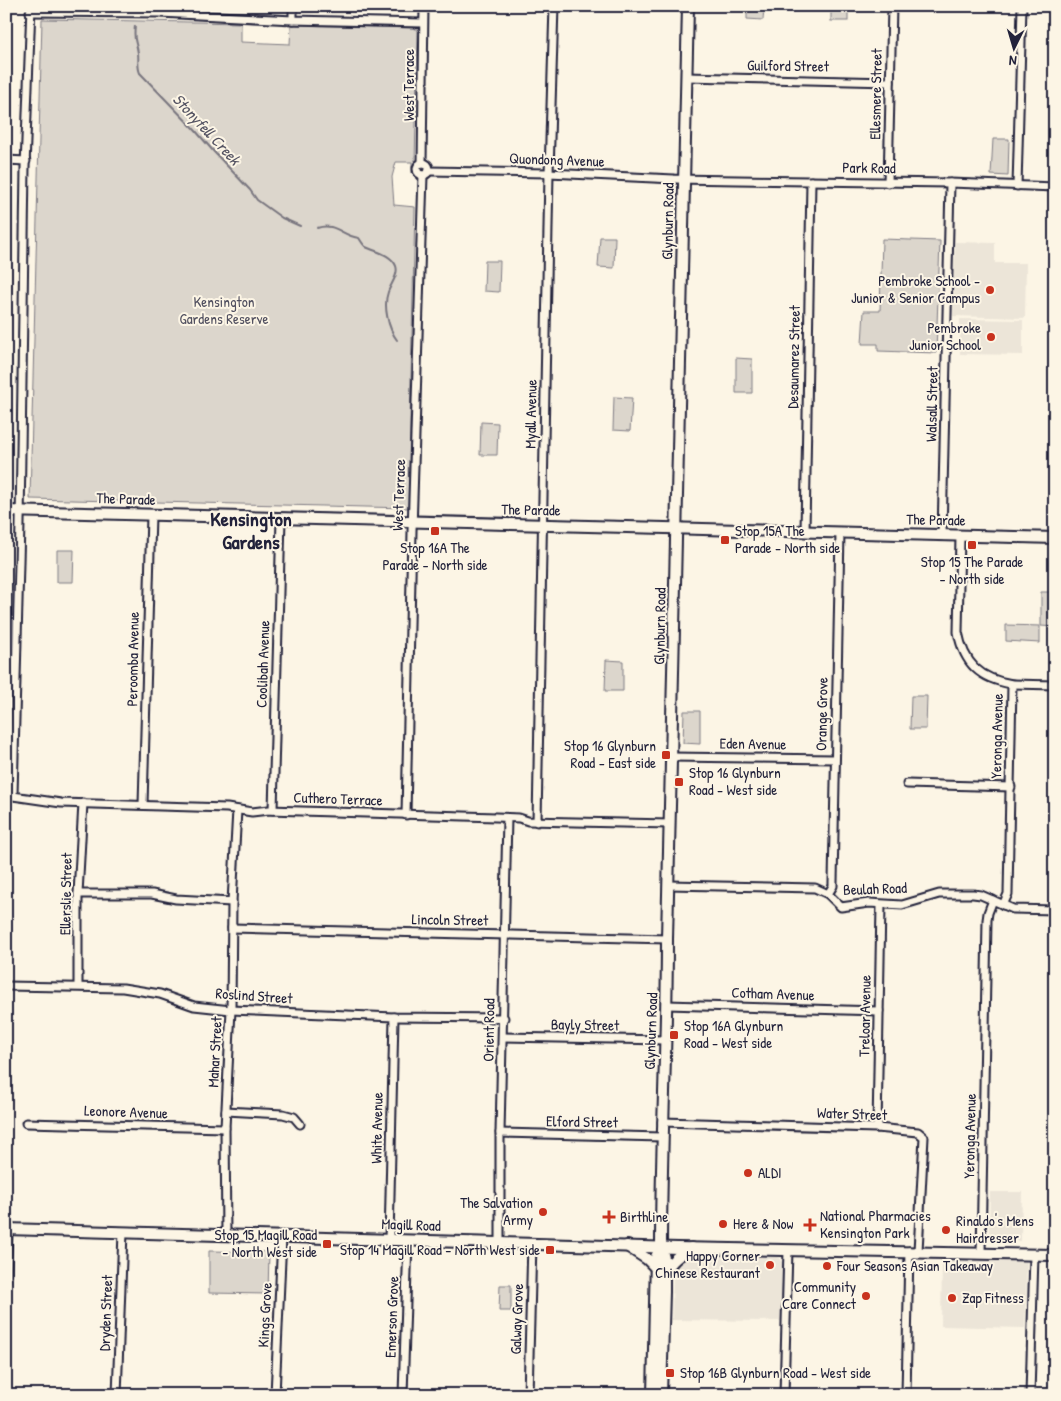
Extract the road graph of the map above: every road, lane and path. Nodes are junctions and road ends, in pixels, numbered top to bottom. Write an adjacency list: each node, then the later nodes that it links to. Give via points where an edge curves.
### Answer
1 (293, 6): 9 (street)
2 (424, 6): 10 (street, West Terrace)
3 (554, 6): 16 (street, Myall Avenue)
4 (688, 6): 11 (main road, Glynburn Road)
5 (892, 6): 12 (street, Ellesmere Street)
6 (1022, 6): 21 (street)
7 (31, 9): 8 (street); 14 (street)
8 (161, 9): 9 (street)
9 (293, 20): 10 (street)
10 (423, 23): 15 (street, West Terrace, via 422,163 428,166)
11 (686, 78): 12 (street, Guilford Street); 17 (main road, Glynburn Road)
12 (890, 82): 19 (street, Ellesmere Street)
13 (6, 160): 14 (street)
14 (26, 161): 24 (street)
15 (426, 173): 16 (street, Quondong Avenue); 27 (street, West Terrace)
16 (549, 173): 17 (street, Quondong Avenue); 28 (street, Myall Avenue)
17 (684, 178): 18 (street, Park Road); 29 (main road, Glynburn Road)
18 (811, 181): 19 (street, Park Road); 30 (street, Desaumarez Street)
19 (888, 183): 20 (street, Park Road)
20 (950, 183): 21 (street, Park Road); 32 (street, Walsall Street)
21 (1017, 186): 22 (street, Park Road)
22 (1055, 187)
23 (6, 511): 24 (main road, The Parade)
24 (20, 511): 25 (main road, The Parade); 41 (street)
25 (151, 515): 26 (main road, The Parade); 43 (street, Peroomba Avenue)
26 (281, 519): 27 (main road, The Parade); 45 (street, Coolibah Avenue)
27 (412, 522): 28 (main road, The Parade); 46 (street, West Terrace)
28 (543, 526): 29 (main road, The Parade); 48 (street, Myall Avenue)
29 (676, 529): 30 (main road, The Parade); 37 (main road, Glynburn Road)
30 (806, 532): 31 (main road, The Parade)
31 (840, 533): 32 (main road, The Parade); 38 (street, Orange Grove)
32 (942, 536): 33 (main road, The Parade)
33 (960, 536): 34 (main road, The Parade); 35 (street, Yeronga Avenue, via 958,632 961,648 979,671)
34 (1055, 538)
35 (1012, 684): 36 (street); 40 (street, Yeronga Avenue)
36 (1055, 685)
37 (671, 757): 38 (street, Eden Avenue); 49 (main road, Glynburn Road)
38 (835, 759): 52 (street, Orange Grove, via 834,882)
39 (907, 784): 40 (street)
40 (1010, 788): 56 (street, Yeronga Avenue, via 1008,894)
41 (10, 795): 42 (street, Cuthero Terrace)
42 (82, 803): 43 (street, Cuthero Terrace); 51 (street, Ellerslie Street)
43 (144, 805): 44 (street, Cuthero Terrace)
44 (237, 810): 45 (street, Cuthero Terrace); 54 (street, Mahar Street)
45 (273, 810): 46 (street, Cuthero Terrace)
46 (406, 815): 47 (street, Cuthero Terrace)
47 (508, 818): 48 (street, Cuthero Terrace); 59 (street, Orient Road)
48 (537, 822): 49 (street, Cuthero Terrace)
49 (670, 824): 50 (main road, Glynburn Road)
50 (668, 885): 52 (street, Beulah Road, via 815,888); 60 (main road, Glynburn Road)
51 (78, 894): 54 (street, via 152,894 176,899); 62 (street, Ellerslie Street)
52 (828, 894): 55 (street, Beulah Road, via 841,907)
53 (993, 900): 55 (street, Beulah Road, via 973,894 939,894 902,906); 56 (street, Beulah Road); 91 (street, Yeronga Avenue, via 987,920)
54 (232, 902): 58 (street, Mahar Street)
55 (881, 905): 65 (street, Treloar Avenue)
56 (1003, 905): 57 (street, Beulah Road, via 1013,909)
57 (1055, 910)
58 (232, 928): 59 (street, Lincoln Street); 64 (street, Mahar Street)
59 (504, 935): 60 (street, Lincoln Street); 67 (street, Orient Road)
60 (667, 940): 63 (main road, Glynburn Road)
61 (6, 986): 62 (street, Roslind Street)
62 (78, 986): 64 (street, Roslind Street, via 123,988 160,994 194,1006)
63 (667, 1005): 65 (street, Cotham Avenue); 69 (main road, Glynburn Road)
64 (231, 1010): 66 (street, Roslind Street); 70 (street, Mahar Street)
65 (879, 1011): 75 (street, Treloar Avenue)
66 (394, 1017): 67 (street, Roslind Street); 82 (street, White Avenue)
67 (504, 1018): 68 (street, Orient Road)
68 (503, 1037): 69 (street, Bayly Street); 76 (street, Orient Road)
69 (666, 1040): 71 (main road, Glynburn Road)
70 (226, 1111): 73 (street, via 283,1114 294,1117); 74 (street, Mahar Street)
71 (662, 1122): 75 (street, Water Street); 77 (main road, Glynburn Road)
72 (26, 1123): 74 (street, Leonore Avenue)
73 (300, 1124)
74 (225, 1128): 80 (street, Mahar Street)
75 (877, 1128): 90 (street, Water Street, via 918,1132 924,1137)
76 (500, 1134): 77 (street, Elford Street); 84 (street, Orient Road)
77 (662, 1137): 87 (main road, Glynburn Road)
78 (7, 1229): 79 (main road, Magill Road); 95 (street)
79 (123, 1232): 80 (main road, Magill Road); 96 (street, Dryden Street)
80 (226, 1235): 81 (main road, Magill Road)
81 (282, 1237): 82 (main road, Magill Road); 97 (street, Kings Grove)
82 (389, 1240): 83 (main road, Magill Road)
83 (408, 1240): 84 (main road, Magill Road); 98 (street, Emerson Grove)
84 (500, 1242): 85 (main road, Magill Road)
85 (532, 1243): 86 (main road, Magill Road); 99 (street, Galway Grove)
86 (627, 1246): 87 (main road, Magill Road); 94 (main road)
87 (661, 1247): 88 (main road, Magill Road); 94 (main road, Glynburn Road, via 664,1258)
88 (692, 1248): 89 (main road, Magill Road); 94 (main road)
89 (788, 1250): 90 (main road, Magill Road); 102 (street)
90 (914, 1251): 91 (main road, Magill Road); 103 (street)
91 (981, 1253): 92 (main road, Magill Road)
92 (1034, 1255): 93 (main road, Magill Road); 104 (street)
93 (1055, 1255)
94 (660, 1271): 100 (main road, Glynburn Road); 101 (main road, Glynburn Road)
95 (6, 1281)
96 (117, 1395)
97 (275, 1395)
98 (403, 1395)
99 (528, 1395)
100 (653, 1395)
101 (661, 1395)
102 (784, 1395)
103 (906, 1395)
104 (1030, 1395)

